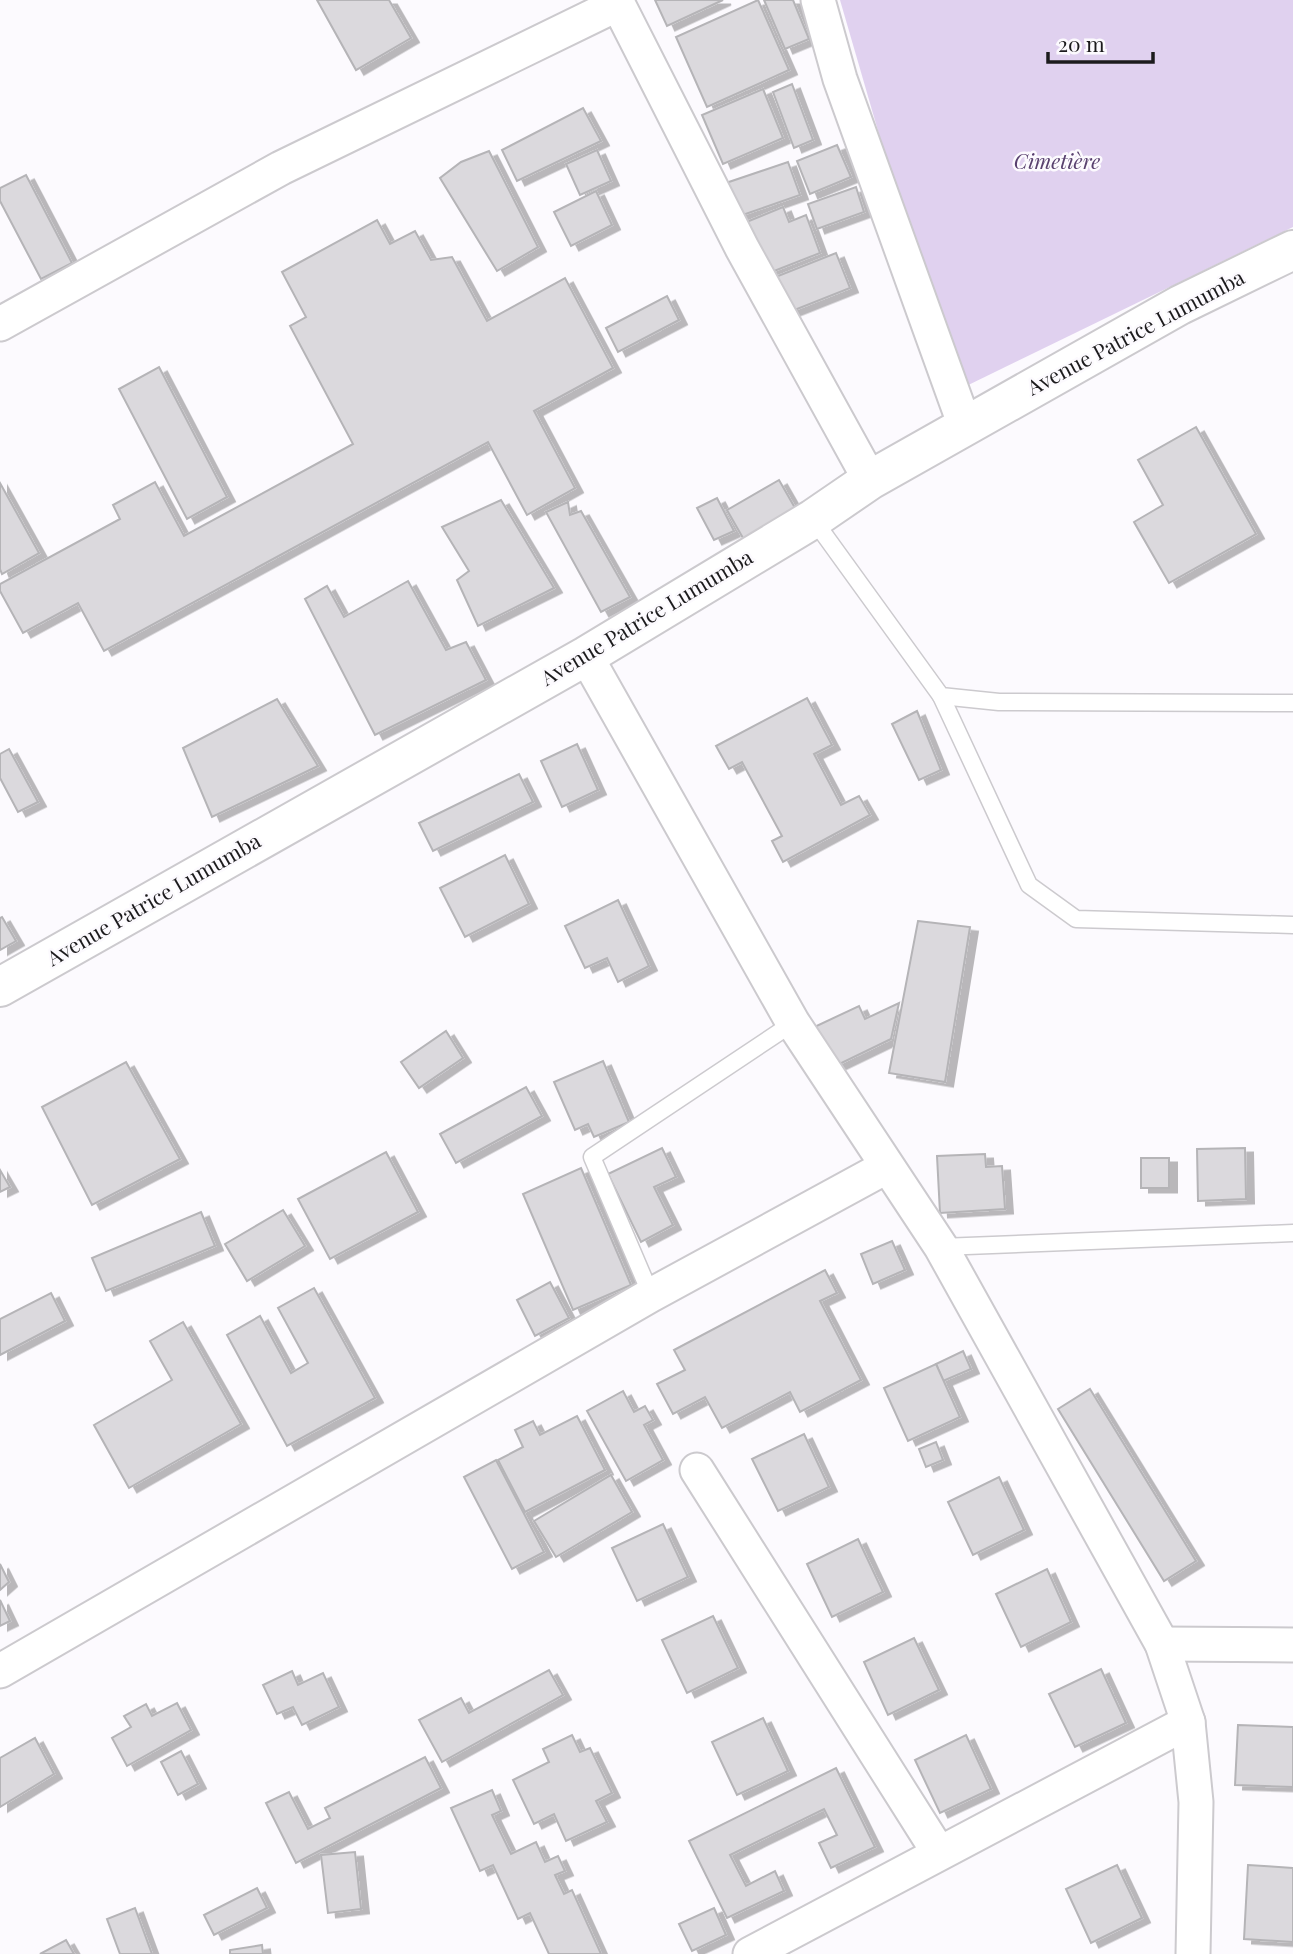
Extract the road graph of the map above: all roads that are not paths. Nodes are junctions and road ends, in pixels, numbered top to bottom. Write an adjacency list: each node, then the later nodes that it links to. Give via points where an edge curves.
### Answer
1 (818, 0): 5 (street, via 840,79)
2 (617, 2): 4 (street, via 281,168); 6 (street, via 742,248)
3 (1293, 250): 5 (street, Avenue Patrice Lumumba, via 1180,305)
4 (0, 324)
5 (965, 426): 6 (street, Avenue Patrice Lumumba)
6 (870, 480): 7 (street, Avenue Patrice Lumumba)
7 (813, 519): 8 (street, Avenue Patrice Lumumba); 9 (lane)
8 (586, 656): 12 (street, Avenue Patrice Lumumba); 13 (street)
9 (942, 695): 10 (lane, via 999,702); 11 (lane, via 1028,885 1076,919)
10 (1293, 703)
11 (1293, 925)
12 (0, 987)
13 (793, 1023): 14 (street); 17 (lane, via 592,1157)
14 (886, 1167): 16 (street); 17 (street)
15 (1293, 1233): 16 (lane)
16 (941, 1247): 19 (street)
17 (651, 1295): 21 (street)
18 (697, 1470): 23 (street)
19 (1162, 1644): 20 (street); 22 (street)
20 (1293, 1645)
21 (0, 1671)
22 (1188, 1722): 23 (street); 25 (street, via 1196,1802)
23 (939, 1853): 24 (street)
24 (750, 1954)
25 (1193, 1954)

